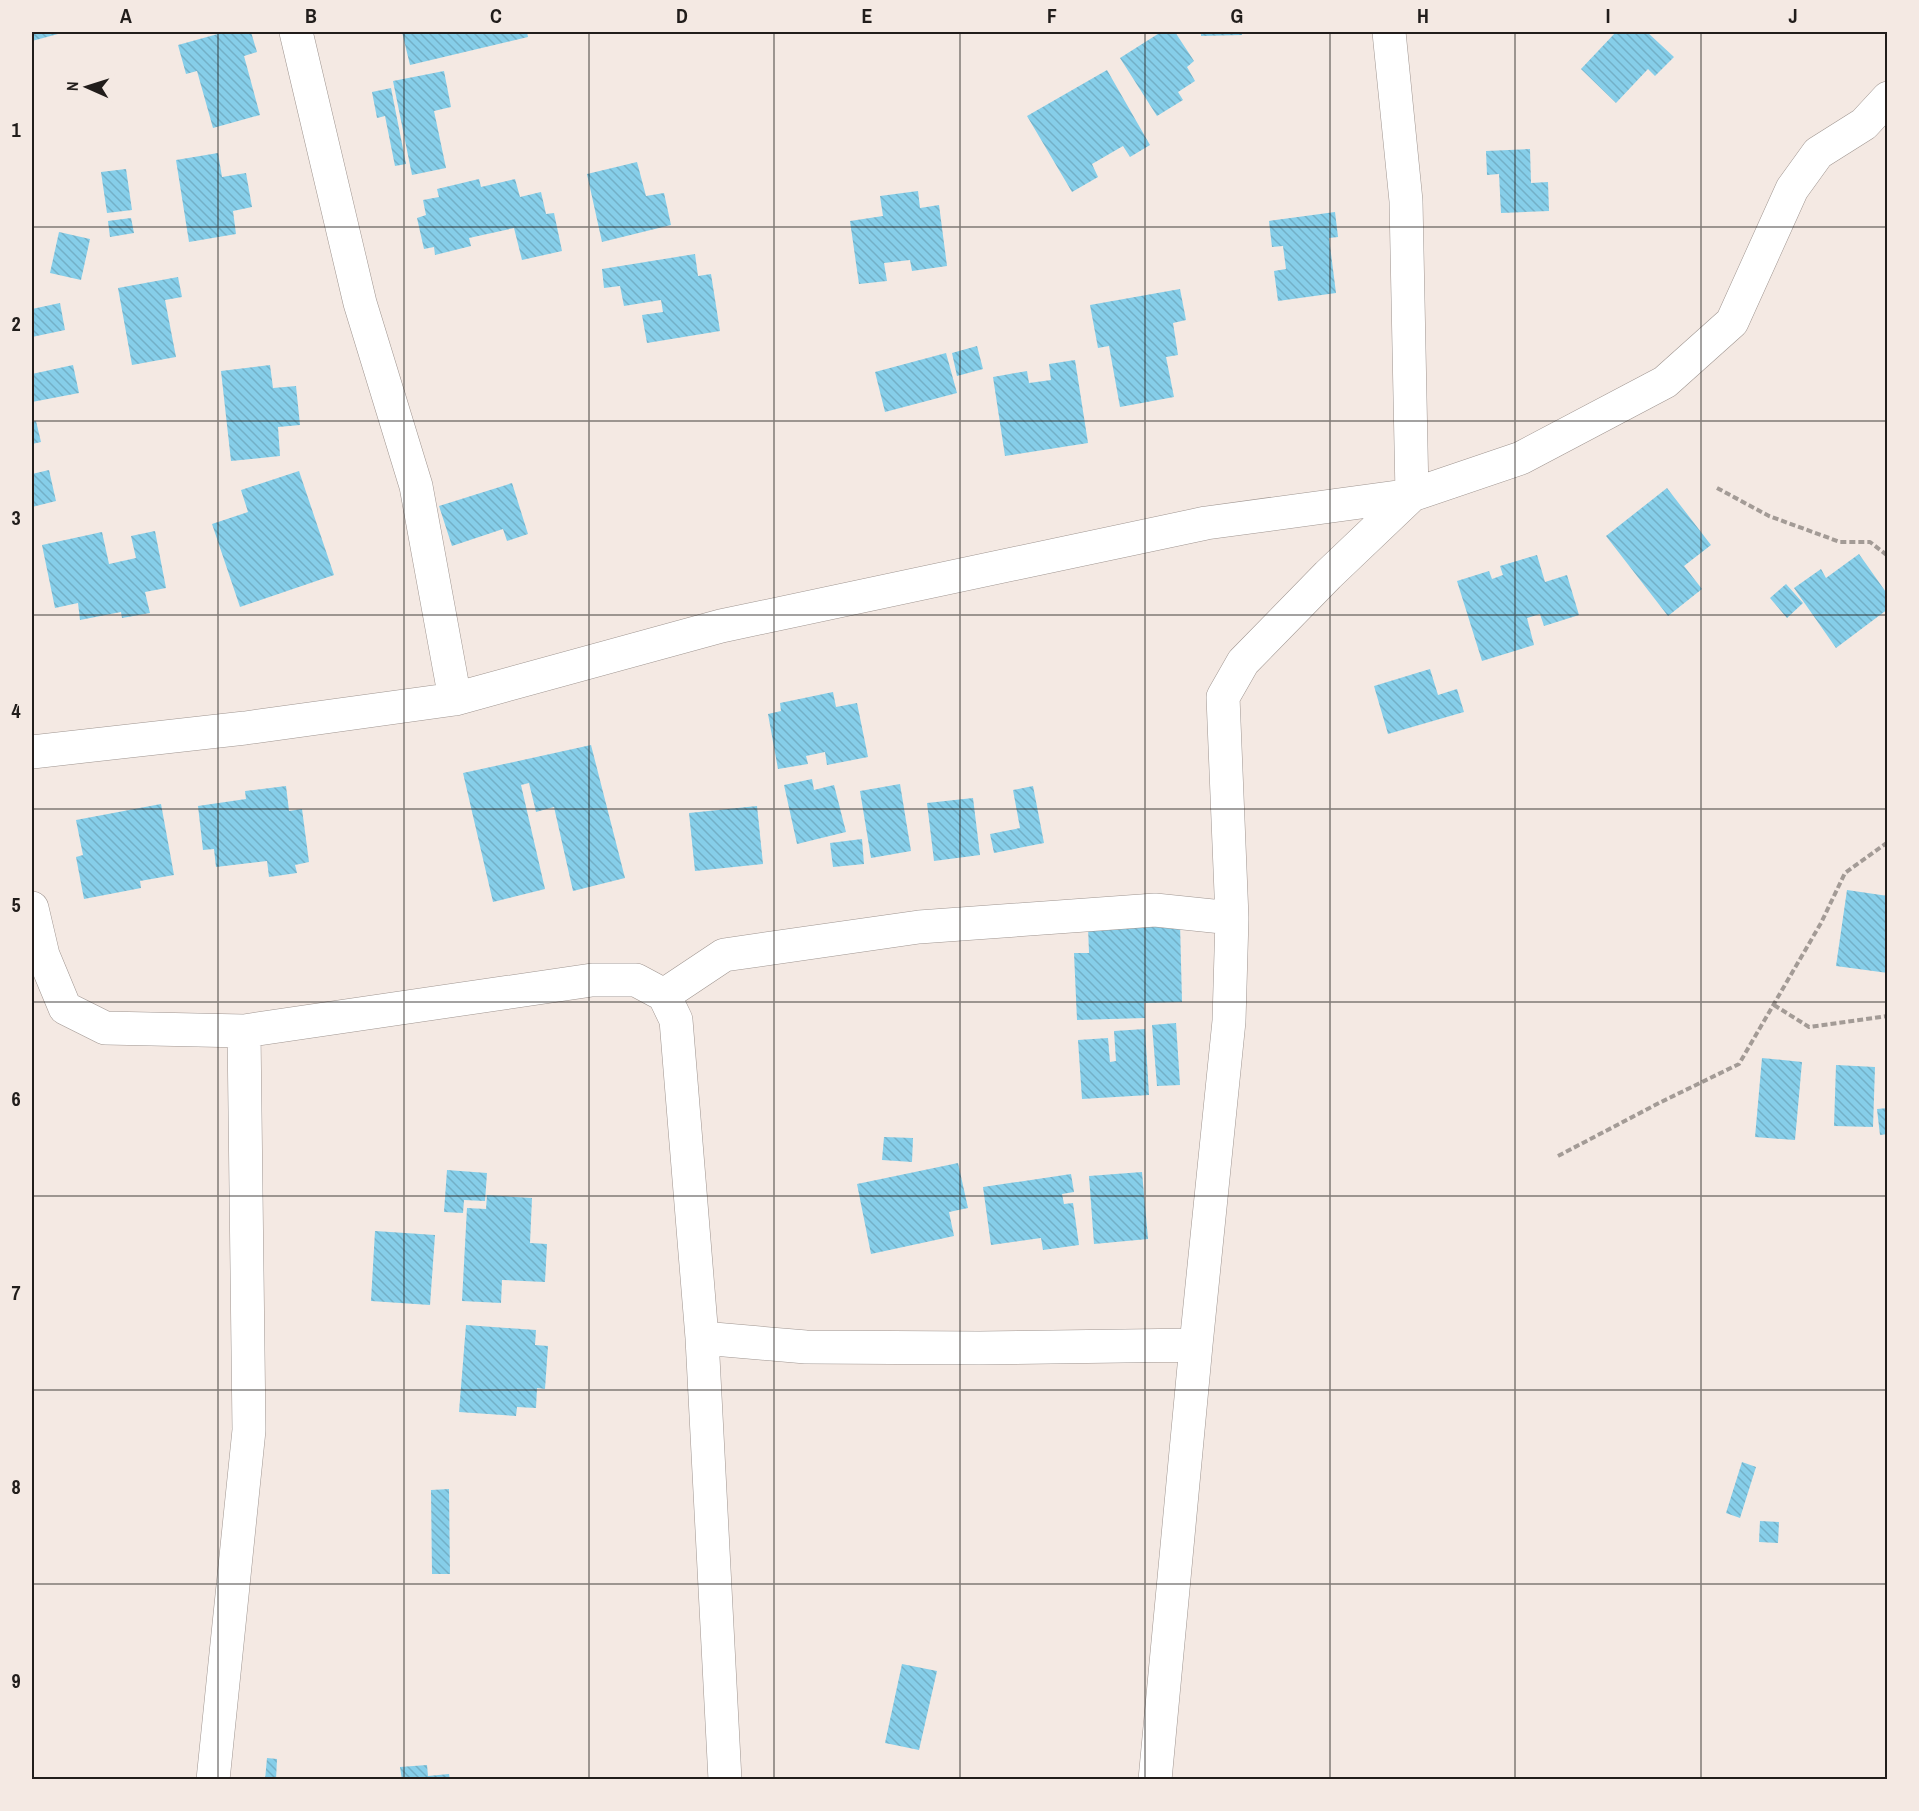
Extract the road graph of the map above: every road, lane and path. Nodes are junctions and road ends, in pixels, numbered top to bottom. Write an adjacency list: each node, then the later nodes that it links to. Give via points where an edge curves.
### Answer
1 (296, 32): 7 (street, via 360,303 416,486)
2 (1389, 32): 5 (street, via 1406,201)
3 (1887, 98): 5 (street, via 1864,124 1818,153 1792,189 1732,322 1665,382 1521,458)
4 (1717, 488): 6 (path, via 1769,516 1840,542 1870,542)
5 (1412, 495): 7 (street, via 1206,523 1020,561 722,626); 11 (street, via 1243,662 1223,697)
6 (1887, 556)
7 (455, 699): 8 (street)
8 (32, 752)
9 (1887, 842): 14 (path, via 1845,873)
10 (32, 908): 12 (street)
11 (1232, 918): 13 (street, via 1155,910 919,927 724,955); 19 (street, via 1229,1021)
12 (37, 957): 16 (street, via 65,1008 105,1028)
13 (664, 995): 16 (street, via 636,980 591,980); 18 (street, via 676,1020)
14 (1774, 1005): 15 (path, via 1809,1027); 17 (path, via 1739,1064)
15 (1887, 1016)
16 (244, 1030): 20 (street, via 249,1430)
17 (1558, 1156)
18 (702, 1338): 19 (street, via 818,1347); 21 (street)
19 (1196, 1345): 22 (street)
20 (213, 1779)
21 (725, 1779)
22 (1155, 1779)

